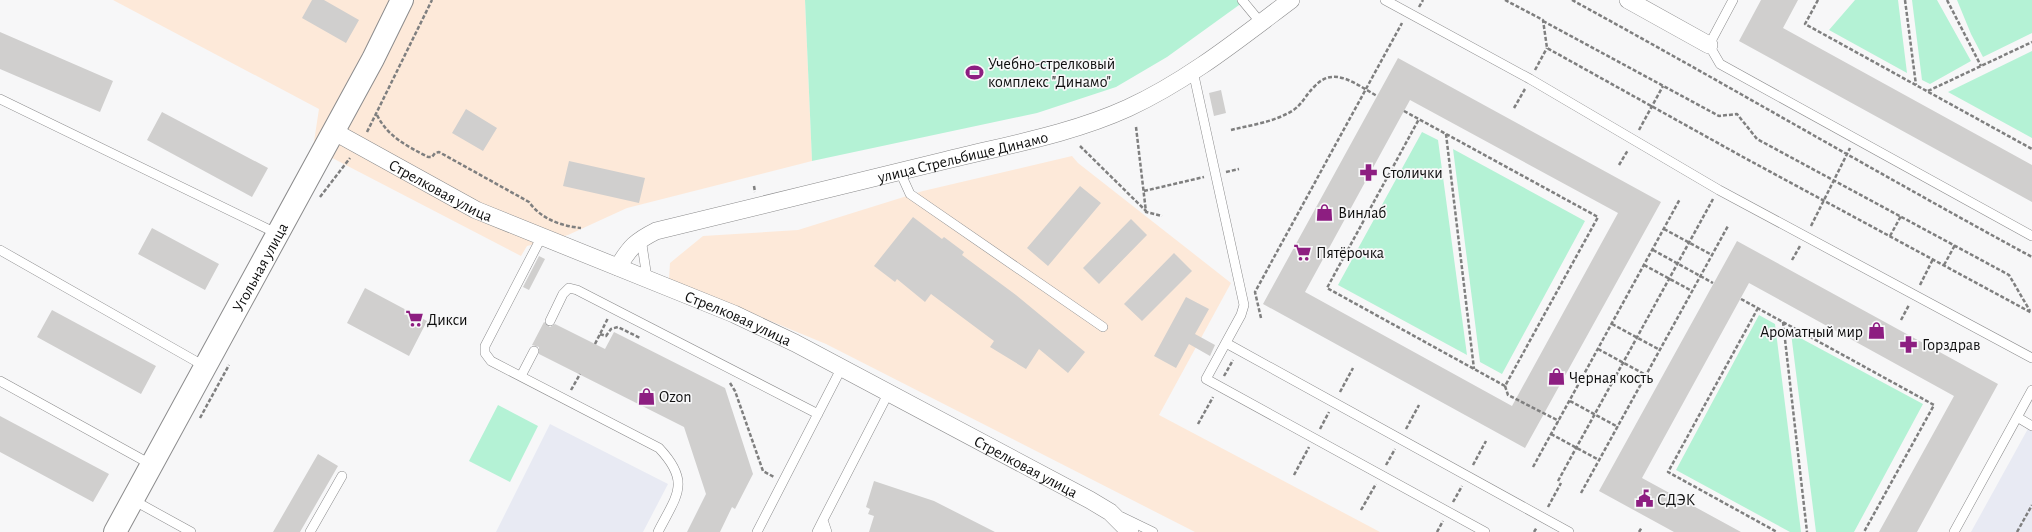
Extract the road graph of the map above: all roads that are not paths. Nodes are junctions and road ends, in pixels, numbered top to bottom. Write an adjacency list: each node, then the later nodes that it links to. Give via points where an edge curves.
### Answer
1 (402, 0): 11 (street, Угольная улица)
2 (1242, 0): 7 (lane)
3 (1291, 0): 7 (street, улица Стрельбище Динамо)
4 (1385, 0): 24 (lane, via 1530,79 1719,190)
5 (1628, 0): 8 (street)
6 (1733, 0): 8 (lane)
7 (1261, 23): 9 (street, улица Стрельбище Динамо)
8 (1709, 45): 15 (lane, via 1720,64)
9 (1193, 71): 12 (street, улица Стрельбище Динамо, via 1160,92 1092,122); 22 (lane, via 1244,305)
10 (0, 99): 13 (lane)
11 (333, 131): 13 (street, Угольная улица); 14 (street, Стрелковая улица, via 476,210)
12 (900, 172): 16 (street, улица Стрельбище Динамо, via 656,231); 21 (lane, via 910,194)
13 (278, 234): 25 (street, Угольная улица)
14 (542, 236): 18 (street, Стрелковая улица); 27 (lane, via 485,346 485,353 491,361)
15 (2032, 236)
16 (641, 238): 18 (street, улица Стрельбище Динамо, via 629,248); 19 (lane)
17 (0, 250): 25 (lane)
18 (618, 267): 19 (street, Стрелковая улица)
19 (647, 278): 26 (street, Стрелковая улица, via 734,314)
20 (550, 321): 31 (lane, via 569,288 577,290)
21 (1102, 327)
22 (1226, 343): 48 (lane, via 1206,379); 49 (lane)
23 (534, 351): 27 (lane)
24 (2032, 358)
25 (206, 367): 34 (street, Угольная улица)
26 (842, 367): 30 (street, Стрелковая улица); 31 (lane)
27 (521, 376): 42 (lane, via 653,444 665,454 680,484)
28 (0, 381): 34 (lane)
29 (2032, 390): 32 (lane)
30 (889, 392): 37 (street, Стрелковая улица); 38 (lane)
31 (818, 414): 43 (lane)
32 (2017, 418): 33 (lane); 50 (lane)
33 (2032, 426)
34 (152, 465): 36 (street, Угольная улица)
35 (342, 476): 41 (lane)
36 (133, 500): 39 (street, Угольная улица); 40 (lane)
37 (1110, 512): 46 (street, Стрелковая улица); 47 (lane)
38 (823, 520): 44 (lane); 45 (lane)
39 (115, 532)
40 (191, 532)
41 (310, 532)
42 (658, 532)
43 (757, 532)
44 (817, 532)
45 (827, 532)
46 (1130, 532)
47 (1153, 532)
48 (1485, 532)
49 (1569, 532)
50 (1954, 532)

